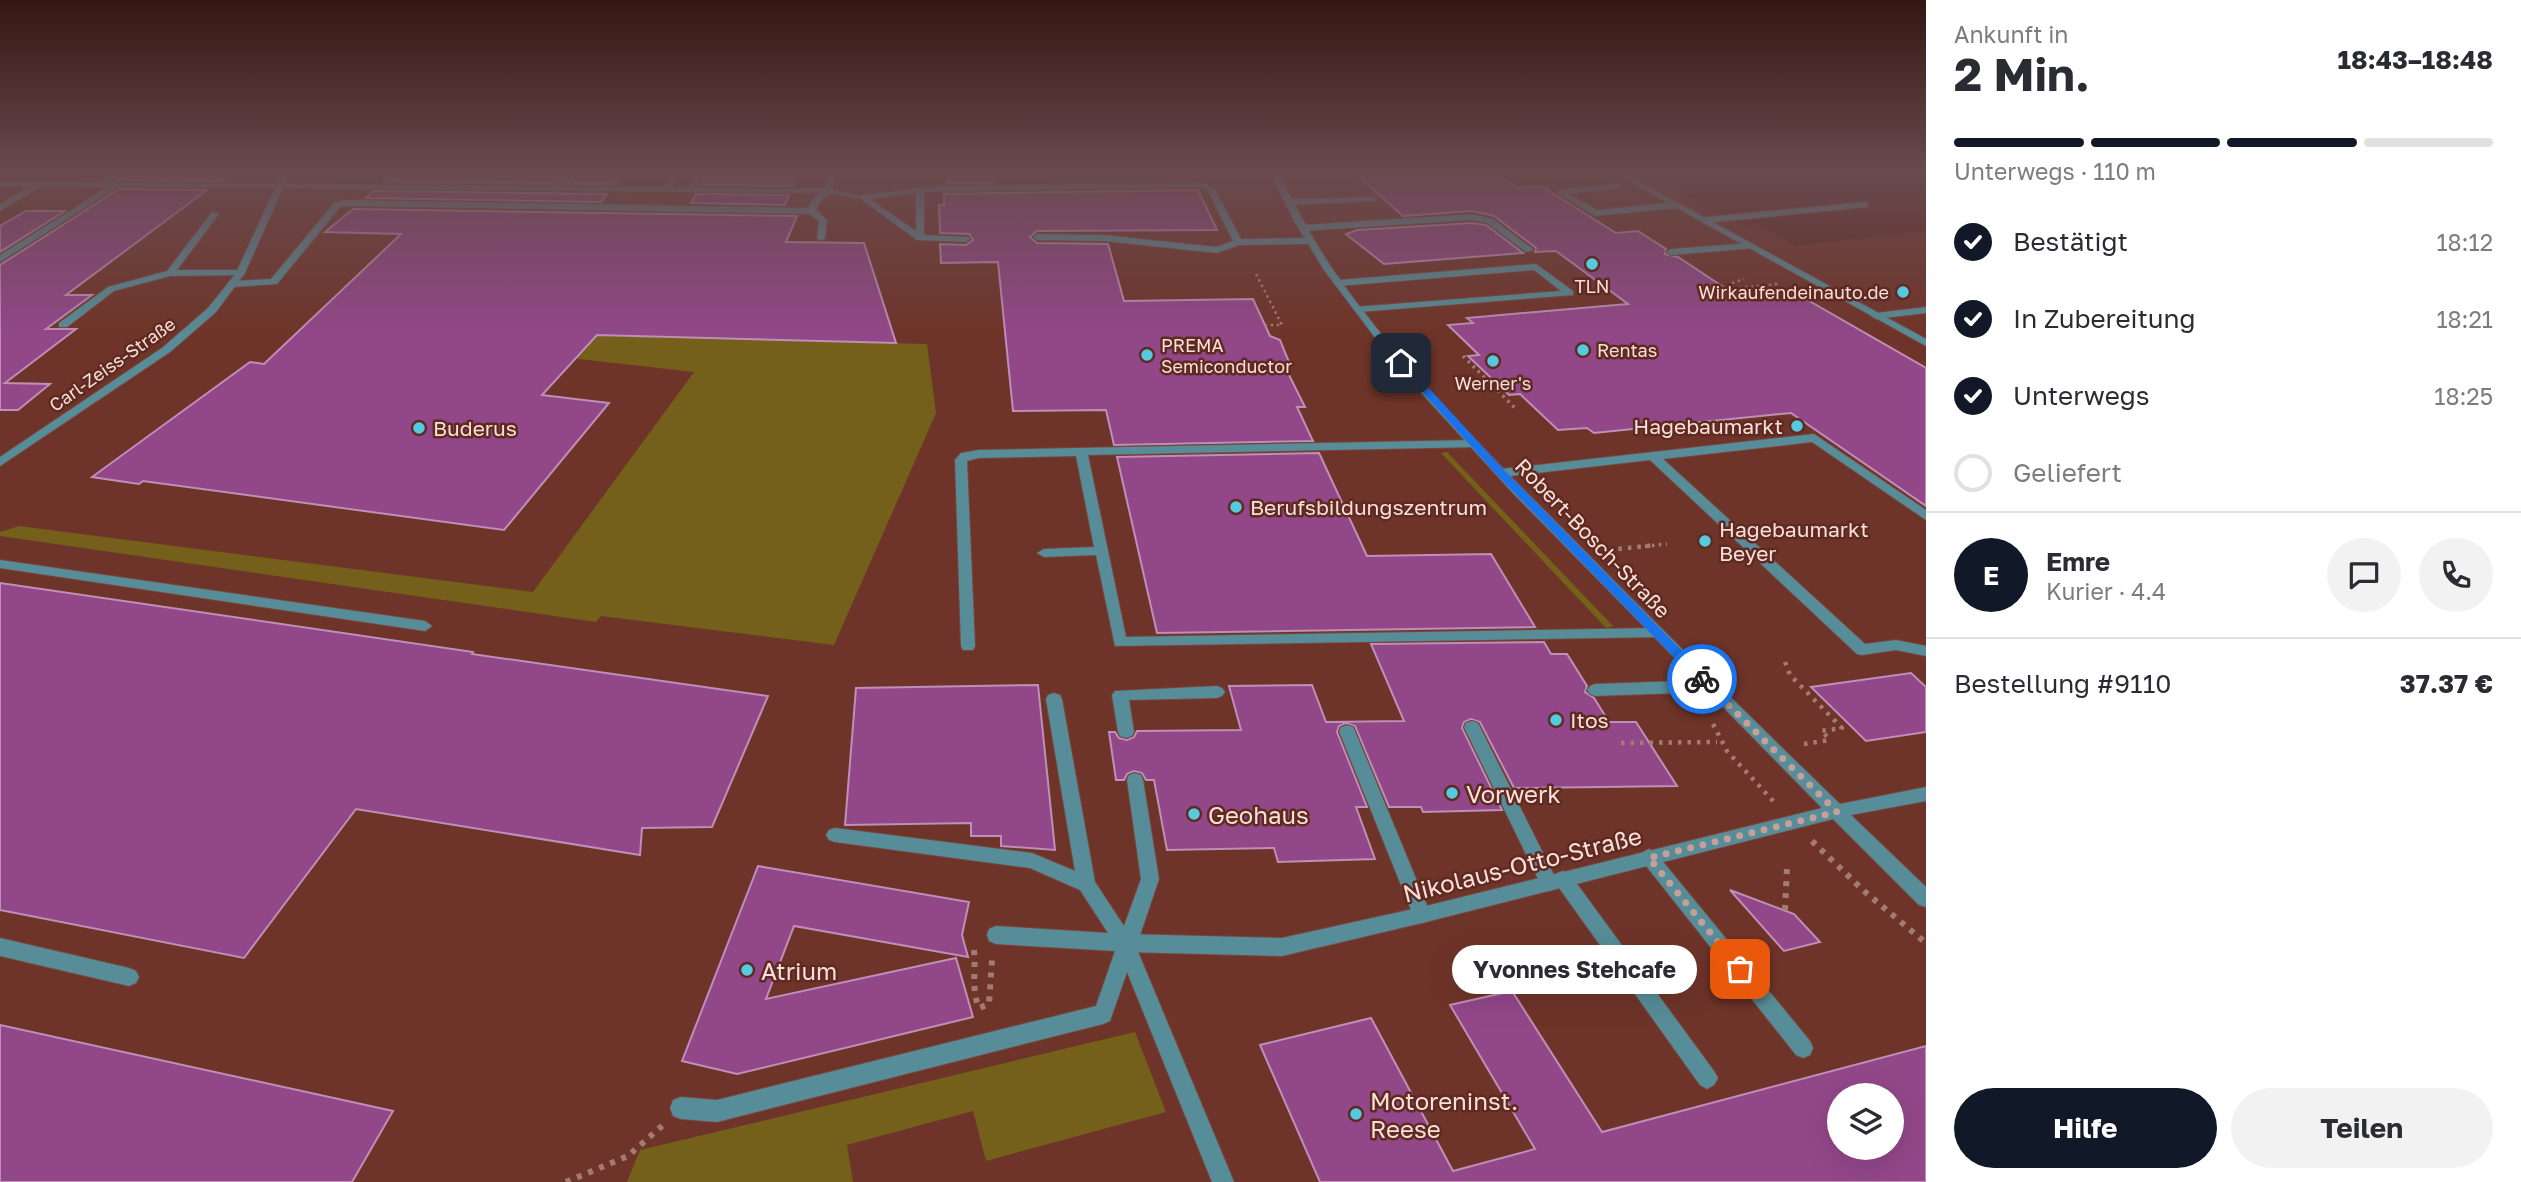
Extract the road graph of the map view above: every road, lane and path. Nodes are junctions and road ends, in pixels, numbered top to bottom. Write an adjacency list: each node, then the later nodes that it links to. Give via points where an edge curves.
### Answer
1 (54, 225): 23 (street)
2 (206, 225): 24 (street)
3 (261, 225): 25 (street, Carl-Zeiss-Straße)
4 (321, 225): 30 (street, via 274,282)
5 (822, 225): 15 (street)
6 (901, 225): 16 (street)
7 (920, 225): 16 (street)
8 (1229, 225): 19 (street)
9 (1301, 225): 13 (street, Robert-Bosch-Straße)
10 (1347, 225): 13 (street)
11 (1496, 225): 21 (street)
12 (1714, 225): 20 (street)
13 (1303, 228): 18 (street, Robert-Bosch-Straße)
14 (1037, 237): 19 (street, via 1104,238 1217,250)
15 (821, 238)
16 (920, 239): 17 (street)
17 (966, 239)
18 (1310, 241): 19 (street); 28 (street, Robert-Bosch-Straße)
19 (1238, 242)
20 (1751, 246): 22 (street); 35 (street)
21 (1529, 250)
22 (1671, 252)
23 (0, 260)
24 (170, 273): 25 (street); 36 (street, via 111,289)
25 (240, 273): 30 (street, Carl-Zeiss-Straße)
26 (1256, 274): 37 (path, via 1282,325)
27 (1744, 279): 31 (path, via 1732,283)
28 (1338, 283): 33 (street, Robert-Bosch-Straße); 33 (street, via 1536,267 1570,293)
29 (1791, 283): 31 (path)
30 (233, 285): 48 (street, Carl-Zeiss-Straße, via 166,350)
31 (1740, 288): 32 (path)
32 (1727, 289)
33 (1358, 309): 45 (street, Robert-Bosch-Straße)
34 (1926, 310): 35 (street)
35 (1876, 316): 38 (street)
36 (63, 325)
37 (1265, 325)
38 (1926, 344)
39 (1463, 356): 40 (path)
40 (1473, 366): 41 (path); 43 (path)
41 (1479, 366)
42 (1501, 387): 43 (path)
43 (1494, 388): 44 (path)
44 (1517, 410)
45 (1474, 444): 46 (street); 49 (street, Robert-Bosch-Straße)
46 (1081, 452): 52 (street); 58 (street, via 979,454 961,460)
47 (1653, 456): 49 (street); 50 (street, via 1814,438); 59 (street, via 1862,650 1896,645)
48 (0, 462)
49 (1501, 473): 57 (street, Robert-Bosch-Straße)
50 (1926, 516)
51 (1667, 544): 53 (path)
52 (1101, 551): 54 (street); 57 (street, via 1120,642)
53 (1601, 551)
54 (1044, 553)
55 (0, 564): 56 (street)
56 (425, 626)
57 (1656, 633): 61 (street, Robert-Bosch-Straße)
58 (968, 646)
59 (1926, 651)
60 (1785, 662): 70 (path, via 1790,675 1842,728 1821,730 1831,740)
61 (1709, 686): 62 (street); 75 (street, Robert-Bosch-Straße)
62 (1595, 690)
63 (1217, 692): 67 (street, via 1120,695)
64 (1054, 699): 81 (street)
65 (1472, 727): 80 (street)
66 (1347, 731): 84 (street)
67 (1126, 732)
68 (1717, 742): 69 (path)
69 (1621, 743)
70 (1804, 744)
71 (1727, 751): 72 (path)
72 (1753, 778)
73 (1135, 780): 86 (street, via 1150,878)
74 (1926, 793): 75 (street, Nikolaus-Otto-Straße)
75 (1837, 812): 77 (street, Nikolaus-Otto-Straße); 82 (street, Robert-Bosch-Straße)
76 (835, 835): 81 (street, via 1032,861)
77 (1649, 858): 80 (street, Nikolaus-Otto-Straße); 91 (street)
78 (1787, 867): 83 (path)
79 (1848, 877): 87 (path)
80 (1556, 881): 84 (street, Nikolaus-Otto-Straße); 92 (street)
81 (1086, 884): 86 (street)
82 (1926, 899)
83 (1785, 911)
84 (1422, 915): 86 (street, Nikolaus-Otto-Straße, via 1282,947)
85 (996, 935): 86 (street, Nikolaus-Otto-Straße); 89 (path, via 985,1007 979,1008 973,993 974,950)
86 (1125, 943): 93 (street, via 1103,1014 717,1111); 95 (street)
87 (1926, 943)
88 (0, 947): 90 (street)
89 (967, 953)
90 (130, 977)
91 (1803, 1048)
92 (1707, 1078)
93 (681, 1108): 94 (path, via 628,1156)
94 (566, 1182)
95 (1223, 1182)

